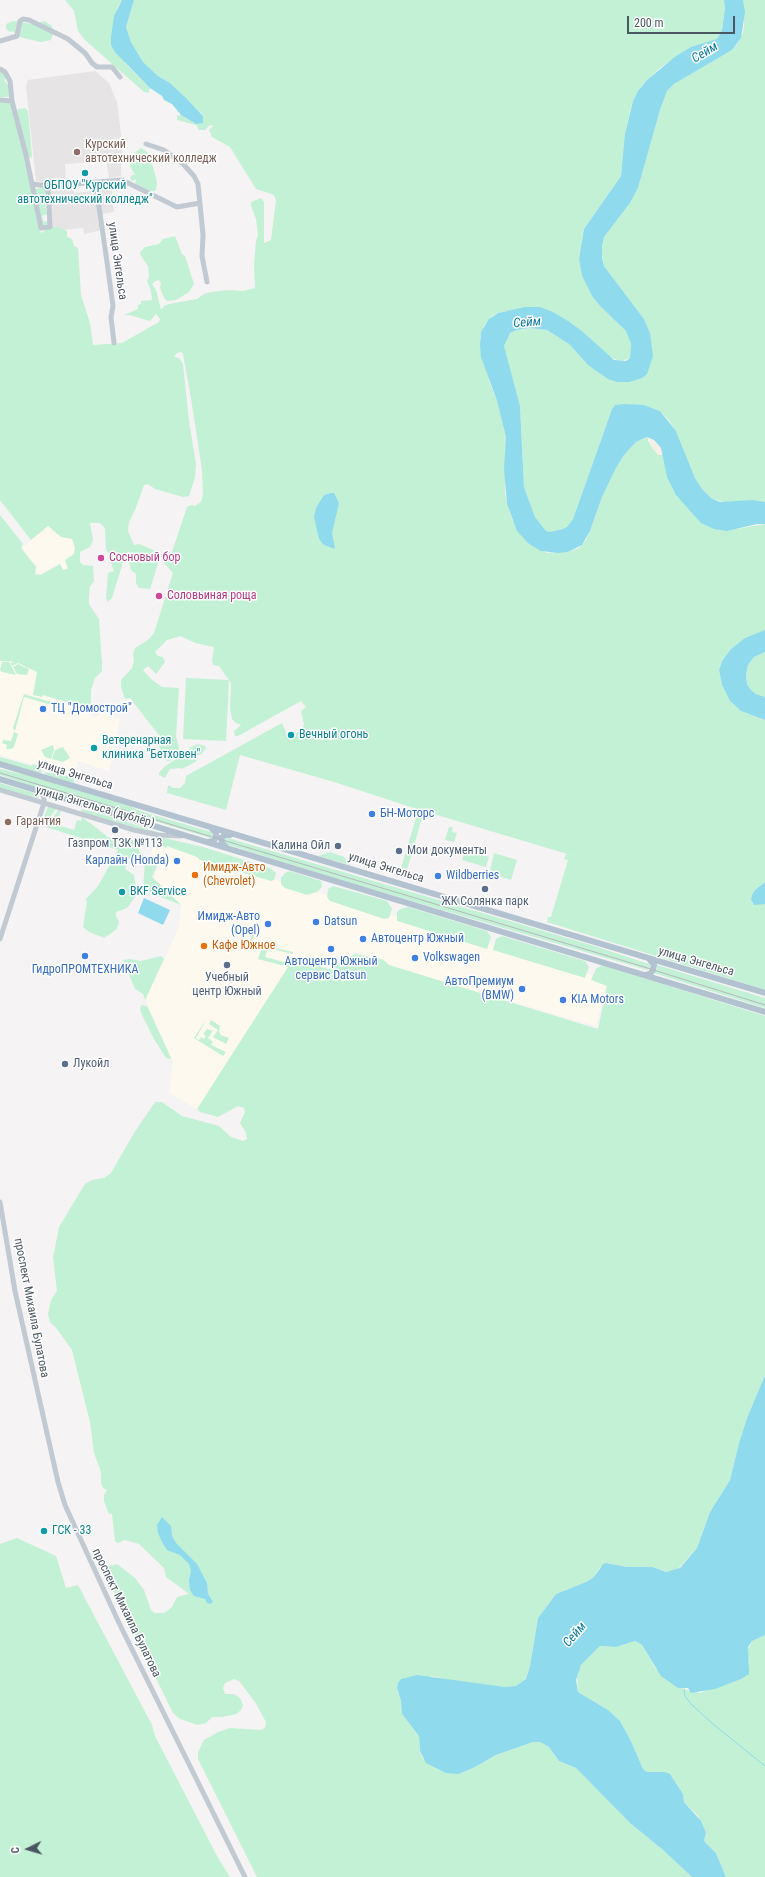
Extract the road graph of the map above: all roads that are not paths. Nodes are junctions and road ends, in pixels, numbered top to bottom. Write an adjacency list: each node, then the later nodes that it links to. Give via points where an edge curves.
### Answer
1 (0, 41): 3 (street, via 17,36 20,21 29,20 68,39 97,67 112,67)
2 (0, 69): 5 (street, via 10,81)
3 (120, 77)
4 (0, 100): 5 (street)
5 (12, 101): 8 (street)
6 (146, 144): 10 (street, via 164,150 194,176 198,184)
7 (92, 183): 9 (street); 10 (street, via 122,180 177,207); 12 (street, улица Энгельса, via 97,193 107,262 113,306 111,317)
8 (32, 184): 9 (street); 9 (street, via 41,228 50,227)
9 (48, 186)
10 (200, 203): 11 (street, via 202,256)
11 (207, 282)
12 (114, 344)
13 (0, 764): 18 (main road, улица Энгельса)
14 (0, 778): 16 (main road, улица Энгельса)
15 (0, 790): 17 (street, улица Энгельса (дублёр))
16 (40, 790): 17 (street, улица Энгельса, via 44,796); 20 (main road, улица Энгельса)
17 (44, 803): 20 (street, улица Энгельса (дублёр), via 134,830 158,835); 23 (street)
18 (206, 827): 19 (main road, улица Энгельса); 21 (main road, via 215,831 216,838 210,842)
19 (234, 835): 22 (main road, via 225,835 222,838 224,846); 24 (main road, улица Энгельса)
20 (187, 836): 21 (main road, улица Энгельса)
21 (202, 840): 22 (main road, улица Энгельса)
22 (231, 850): 25 (main road, улица Энгельса)
23 (0, 939)
24 (650, 960): 25 (main road, via 654,965 653,970); 26 (main road, улица Энгельса)
25 (645, 975): 27 (main road, улица Энгельса)
26 (765, 994)
27 (765, 1012)
28 (0, 1202): 29 (street, проспект Михаила Булатова, via 15,1291 65,1505 119,1623)
29 (245, 1877)

